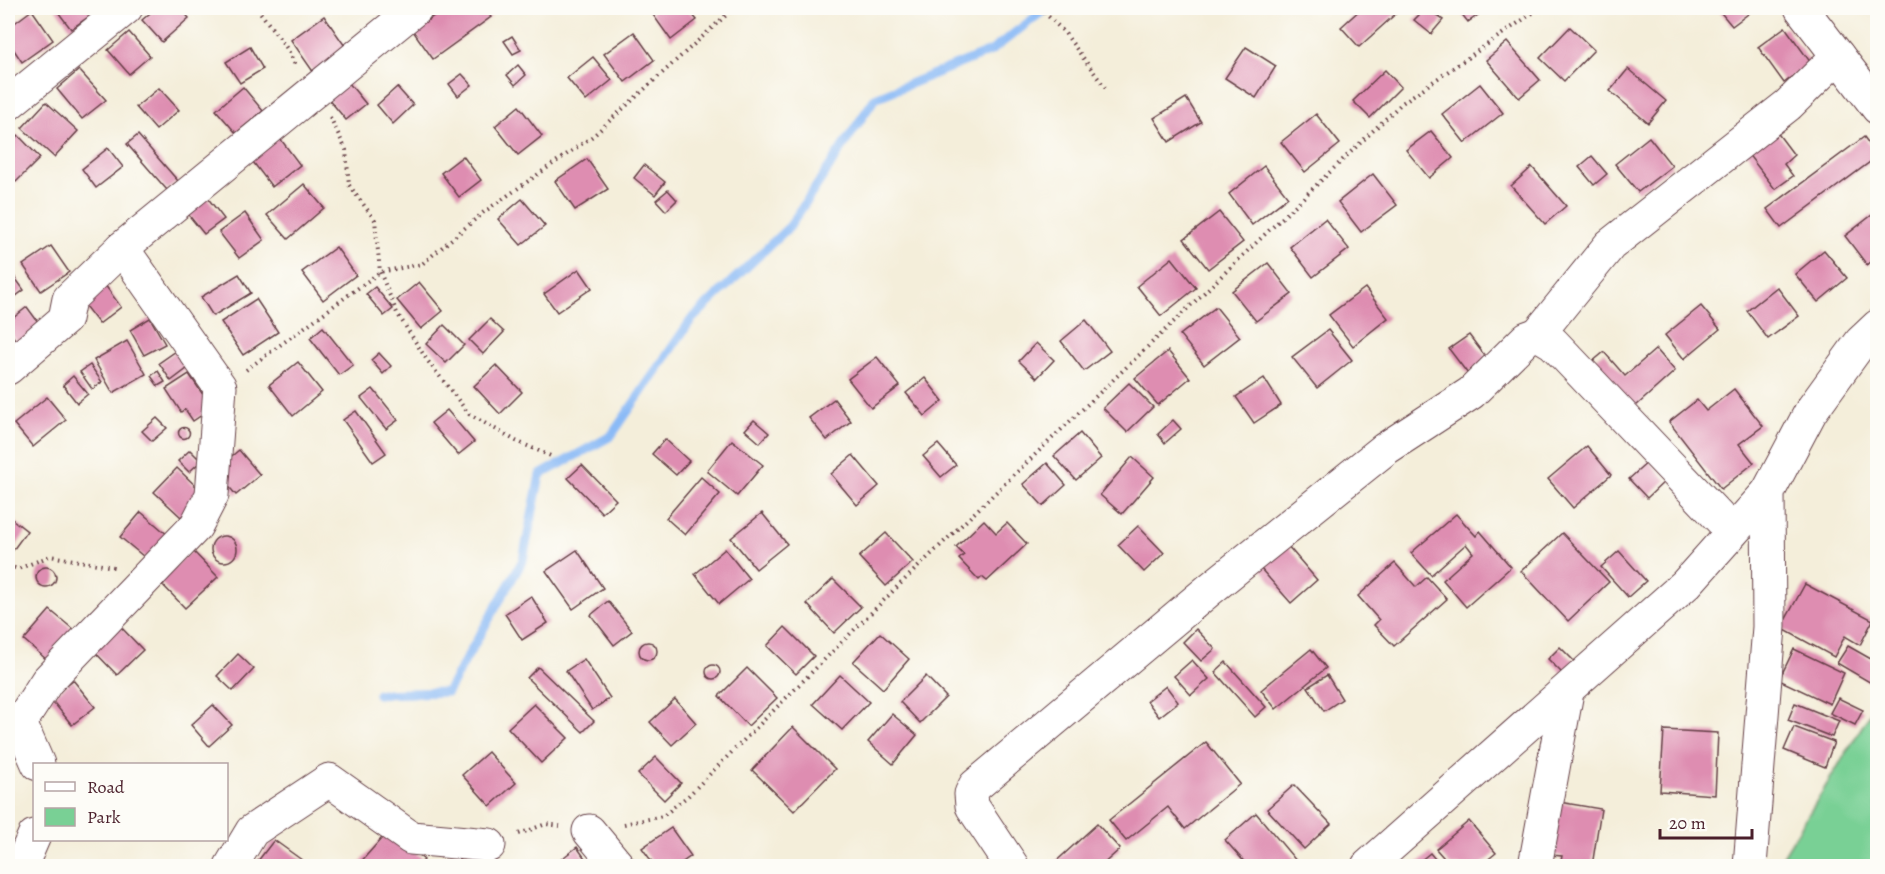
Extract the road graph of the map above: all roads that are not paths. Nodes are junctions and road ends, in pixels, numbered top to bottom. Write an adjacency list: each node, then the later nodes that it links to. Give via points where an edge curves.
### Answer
1 (126, 8): 5 (street)
2 (416, 8): 7 (street)
3 (1801, 8): 4 (street)
4 (1838, 56): 6 (street); 9 (street, via 1788,105 1610,245)
5 (8, 104)
6 (1878, 108)
7 (122, 248): 10 (street, via 69,299 65,319); 14 (street, via 220,387 212,495 196,526 47,681 20,723)
8 (1878, 326): 11 (street, via 1861,342 1811,411)
9 (1538, 334): 12 (street, via 1553,343); 15 (street, via 1527,338 1471,393 1385,449 1209,590 975,786)
10 (8, 368)
11 (1768, 492): 12 (street); 26 (street, via 1769,627)
12 (1732, 531): 13 (street, via 1686,584)
13 (1567, 692): 24 (street); 25 (street)
14 (37, 763)
15 (972, 806): 22 (street); 23 (street)
16 (589, 831): 21 (street)
17 (33, 838): 19 (street)
18 (489, 844): 20 (street, via 411,838 329,780 252,831)
19 (21, 867)
20 (231, 867)
21 (618, 867)
22 (1012, 867)
23 (1031, 867)
24 (1368, 867)
25 (1534, 867)
26 (1750, 867)

